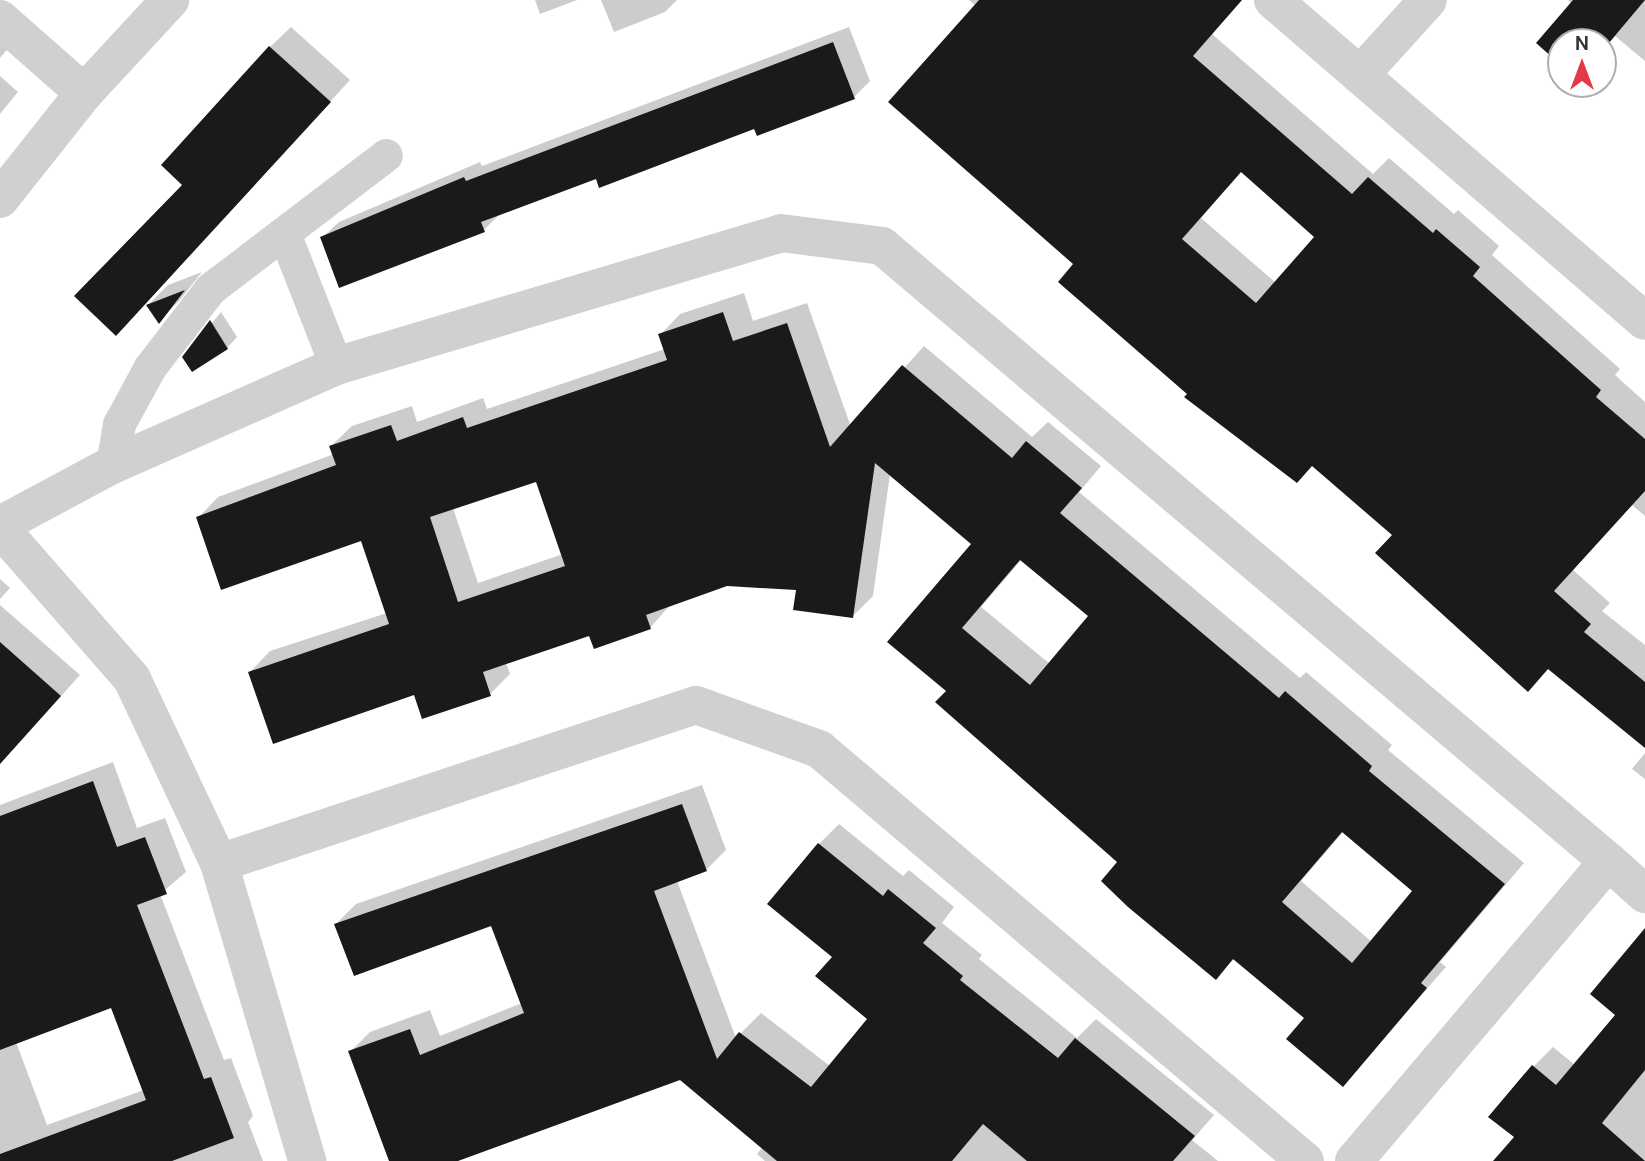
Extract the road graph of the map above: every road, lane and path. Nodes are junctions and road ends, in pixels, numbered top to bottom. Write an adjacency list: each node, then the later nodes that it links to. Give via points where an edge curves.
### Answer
1 (170, 0): 6 (street)
2 (1273, 0): 5 (street)
3 (1427, 0): 5 (street)
4 (0, 19): 6 (street)
5 (1360, 75): 10 (street)
6 (85, 93): 8 (street)
7 (386, 155): 9 (lane)
8 (0, 199)
9 (284, 233): 11 (lane); 12 (lane, via 210,289 150,367 119,424)
10 (1645, 321)
11 (336, 366): 12 (street); 14 (street, via 781,233 882,246)
12 (112, 465): 13 (street)
13 (0, 527): 15 (street, via 132,679)
14 (1608, 861): 16 (street); 19 (street)
15 (219, 863): 17 (street); 18 (street, via 696,705 819,749)
16 (1645, 894)
17 (307, 1161)
18 (1305, 1161)
19 (1354, 1161)

